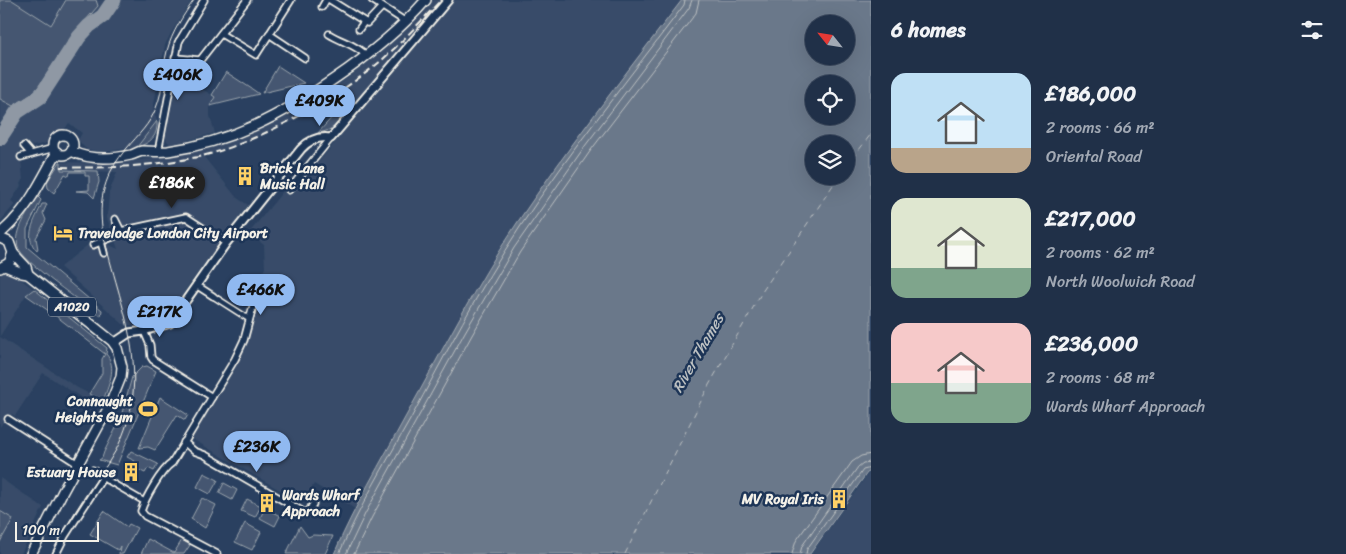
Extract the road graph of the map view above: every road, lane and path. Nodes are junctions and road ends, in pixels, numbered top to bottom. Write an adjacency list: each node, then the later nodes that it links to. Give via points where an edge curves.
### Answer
1 (204, 0): 18 (street, via 174,49)
2 (247, 0): 14 (street)
3 (282, 0): 8 (street)
4 (328, 0): 9 (street); 11 (street)
5 (372, 0): 10 (street)
6 (426, 0): 12 (main road)
7 (448, 0): 24 (street)
8 (290, 2): 15 (street)
9 (322, 7)
10 (382, 7): 11 (street, via 367,23); 12 (street)
11 (364, 22): 13 (street)
12 (406, 22): 17 (main road)
13 (359, 29)
14 (221, 34): 15 (street, via 256,55); 21 (street, via 201,59)
15 (269, 34): 20 (street)
16 (330, 34): 17 (street)
17 (367, 56): 28 (main road, via 292,108 263,122 221,139)
18 (175, 58): 19 (street); 23 (street)
19 (183, 58): 21 (street); 22 (street)
20 (305, 58)
21 (191, 59): 22 (street)
22 (184, 67): 23 (street, via 177,78)
23 (171, 79): 28 (street)
24 (331, 138): 31 (street); 39 (street, via 318,138 306,144)
25 (24, 146): 29 (street)
26 (56, 150): 27 (main road, via 63,155); 27 (main road, via 55,140 61,135 69,137 73,143); 29 (street); 33 (main road, via 28,202)
27 (72, 150): 28 (main road, via 94,158)
28 (158, 152)
29 (30, 154): 30 (street)
30 (21, 157)
31 (289, 190)
32 (115, 219): 34 (street)
33 (13, 222): 35 (main road); 37 (main road)
34 (121, 231): 38 (street); 39 (street, via 186,217)
35 (0, 234)
36 (0, 238): 37 (main road)
37 (9, 242): 42 (main road, A1020)
38 (101, 242): 40 (street); 41 (street)
39 (226, 243): 46 (street)
40 (93, 245)
41 (104, 253)
42 (13, 254): 43 (main road, A1020); 44 (main road, A1020, via 26,267)
43 (3, 267): 44 (main road, A1020)
44 (28, 274): 50 (main road, A1020)
45 (269, 282): 48 (street, via 259,284)
46 (196, 285): 47 (street); 49 (street, via 170,323)
47 (213, 296): 48 (street)
48 (250, 318): 51 (street, via 235,360)
49 (144, 332): 50 (street, via 129,333); 51 (street, via 153,360)
50 (114, 343): 54 (main road, via 121,360 121,377 109,407)
51 (212, 397): 53 (street)
52 (8, 420): 54 (street)
53 (184, 442): 57 (street); 58 (street, via 194,451 205,454 305,513)
54 (78, 464): 59 (main road)
55 (93, 470): 56 (street)
56 (105, 478): 57 (street); 60 (street)
57 (145, 502): 61 (street, via 141,511 145,516)
58 (313, 504)
59 (31, 554)
60 (56, 554)
61 (217, 554)

